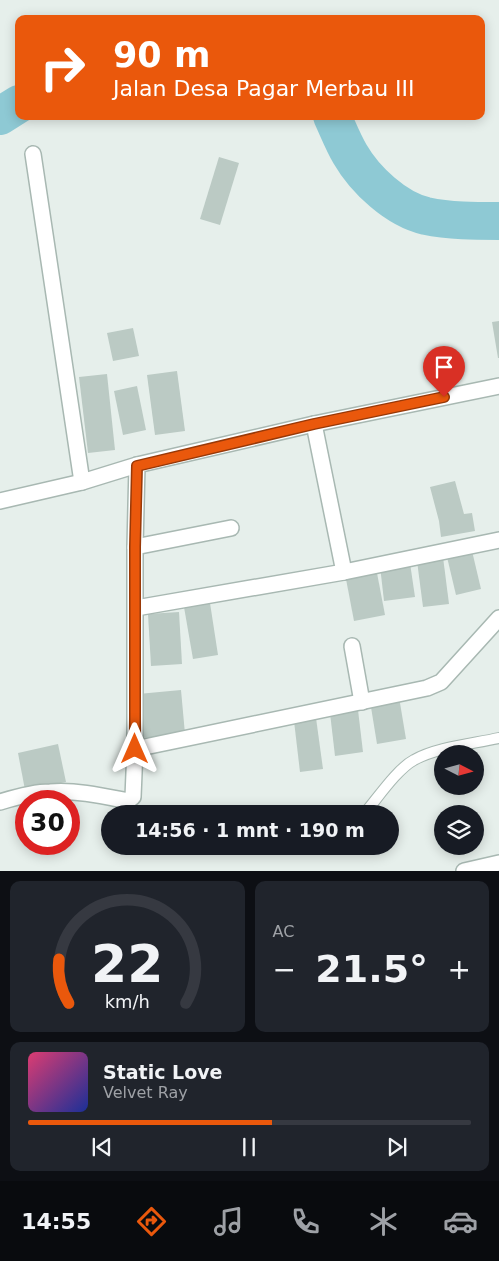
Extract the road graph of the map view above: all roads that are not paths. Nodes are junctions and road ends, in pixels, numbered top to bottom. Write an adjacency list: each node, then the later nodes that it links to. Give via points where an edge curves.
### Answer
1 (33, 154): 5 (street)
2 (499, 386): 3 (street)
3 (314, 424): 4 (street); 10 (street)
4 (137, 466): 5 (street); 9 (street)
5 (82, 482): 6 (street)
6 (0, 501)
7 (231, 528): 9 (street)
8 (499, 540): 10 (street)
9 (135, 547): 11 (street)
10 (344, 572): 11 (street)
11 (136, 608): 16 (street)
12 (499, 618): 14 (street, via 440,682 427,688)
13 (352, 646): 14 (street)
14 (362, 702): 16 (street)
15 (499, 738): 18 (lane, via 432,753 412,761)
16 (135, 749): 17 (street, via 134,794 128,800 86,793 50,792)
17 (0, 802)
18 (372, 805)
19 (499, 863): 20 (street)
20 (464, 871)

